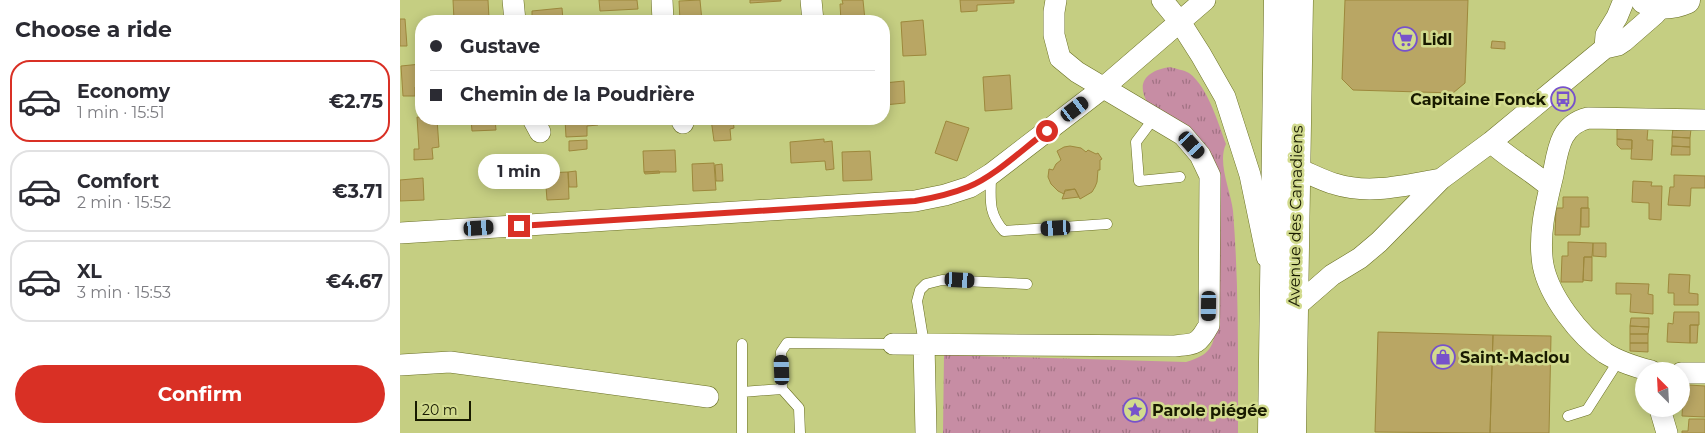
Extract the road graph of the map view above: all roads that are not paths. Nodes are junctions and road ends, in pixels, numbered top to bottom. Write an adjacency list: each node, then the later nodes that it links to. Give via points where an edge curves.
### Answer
1 (513, 0): 11 (street)
2 (662, 0): 12 (street)
3 (811, 0): 13 (street)
4 (1056, 0): 16 (street, via 1054,36 1060,58)
5 (1162, 0): 14 (street)
6 (1205, 0): 14 (street)
7 (1278, 0): 28 (main road, Avenue des Canadiens)
8 (1298, 0): 20 (main road, Avenue des Canadiens)
9 (1624, 0): 15 (street, via 1606,35)
10 (1665, 2): 15 (street, via 1618,45)
11 (514, 15)
12 (663, 15)
13 (812, 15)
14 (1180, 22): 16 (street); 28 (street, via 1225,97 1250,176)
15 (1605, 48): 19 (street)
16 (1104, 88): 17 (street); 21 (street)
17 (1154, 118): 22 (lane, via 1136,142 1139,180); 32 (street, via 1183,135 1200,155 1210,176 1209,325 1200,340 1173,346)
18 (1705, 120): 24 (street, via 1579,120 1564,134)
19 (1491, 142): 23 (street); 24 (street)
20 (1296, 168): 23 (street, via 1336,185 1362,190 1389,189); 29 (main road, Avenue des Canadiens)
21 (991, 174): 25 (lane, via 991,210 1004,231); 26 (street, via 970,187 915,201)
22 (1180, 178)
23 (1441, 178): 29 (street, via 1379,242 1332,275)
24 (1550, 187): 33 (street, via 1542,226 1543,264 1548,283 1572,322 1605,353)
25 (1107, 224)
26 (400, 233)
27 (1027, 284): 32 (lane, via 942,280 926,284 917,301)
28 (1273, 286): 46 (main road, Avenue des Canadiens)
29 (1294, 308): 47 (main road, Avenue des Canadiens)
30 (742, 344): 39 (lane)
31 (893, 344): 32 (street); 38 (lane, via 787,343 781,352)
32 (924, 344): 45 (street)
33 (1619, 360): 35 (street); 41 (lane, via 1587,410)
34 (400, 365): 40 (street, via 450,362)
35 (1635, 366)
36 (1690, 373): 37 (street)
37 (1705, 373)
38 (782, 389): 39 (lane); 44 (lane, via 799,408)
39 (742, 392): 43 (lane)
40 (708, 398)
41 (1568, 416)
42 (1663, 418): 48 (street)
43 (742, 433)
44 (800, 433)
45 (926, 433)
46 (1272, 433)
47 (1292, 433)
48 (1667, 433)

